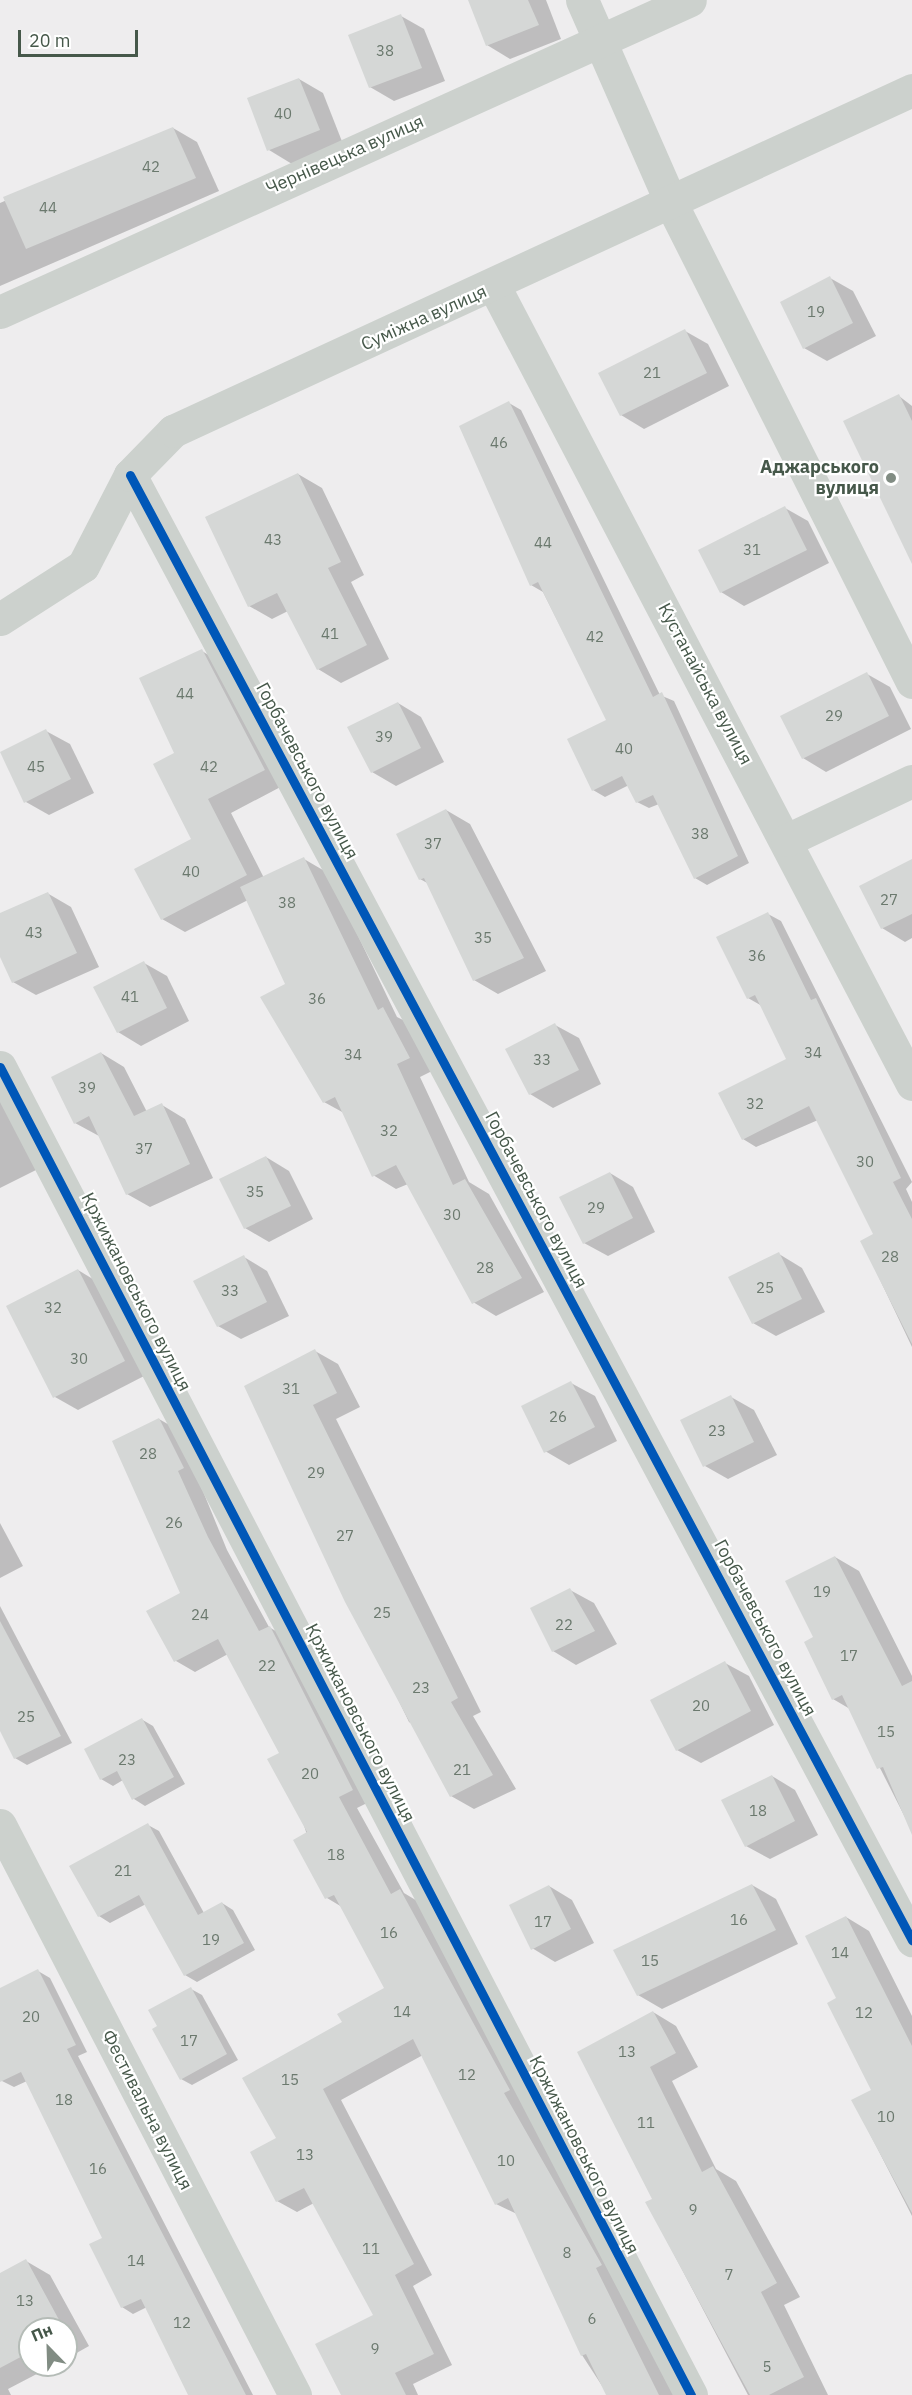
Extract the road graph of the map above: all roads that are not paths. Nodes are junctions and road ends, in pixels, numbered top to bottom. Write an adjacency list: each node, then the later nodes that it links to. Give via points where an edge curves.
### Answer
1 (582, 0): 3 (street)
2 (690, 0): 3 (street, Чернівецька вулиця)
3 (598, 40): 5 (street); 7 (street, Чернівецька вулиця)
4 (912, 90): 5 (street, Суміжна вулиця)
5 (672, 205): 6 (street, Суміжна вулиця); 10 (street)
6 (494, 286): 8 (street, Суміжна вулиця, via 173,431); 12 (street, Кустанайська вулиця)
7 (0, 312)
8 (130, 476): 9 (street, Суміжна вулиця, via 83,566); 16 (street, Горбачевського вулиця)
9 (0, 619)
10 (912, 682)
11 (912, 781): 12 (street)
12 (787, 840): 14 (street, Кустанайська вулиця)
13 (0, 1067): 18 (street, Кржижановського вулиця)
14 (912, 1084)
15 (0, 1825): 17 (street, Фестивальна вулиця)
16 (912, 1940)
17 (294, 2395)
18 (691, 2395)

